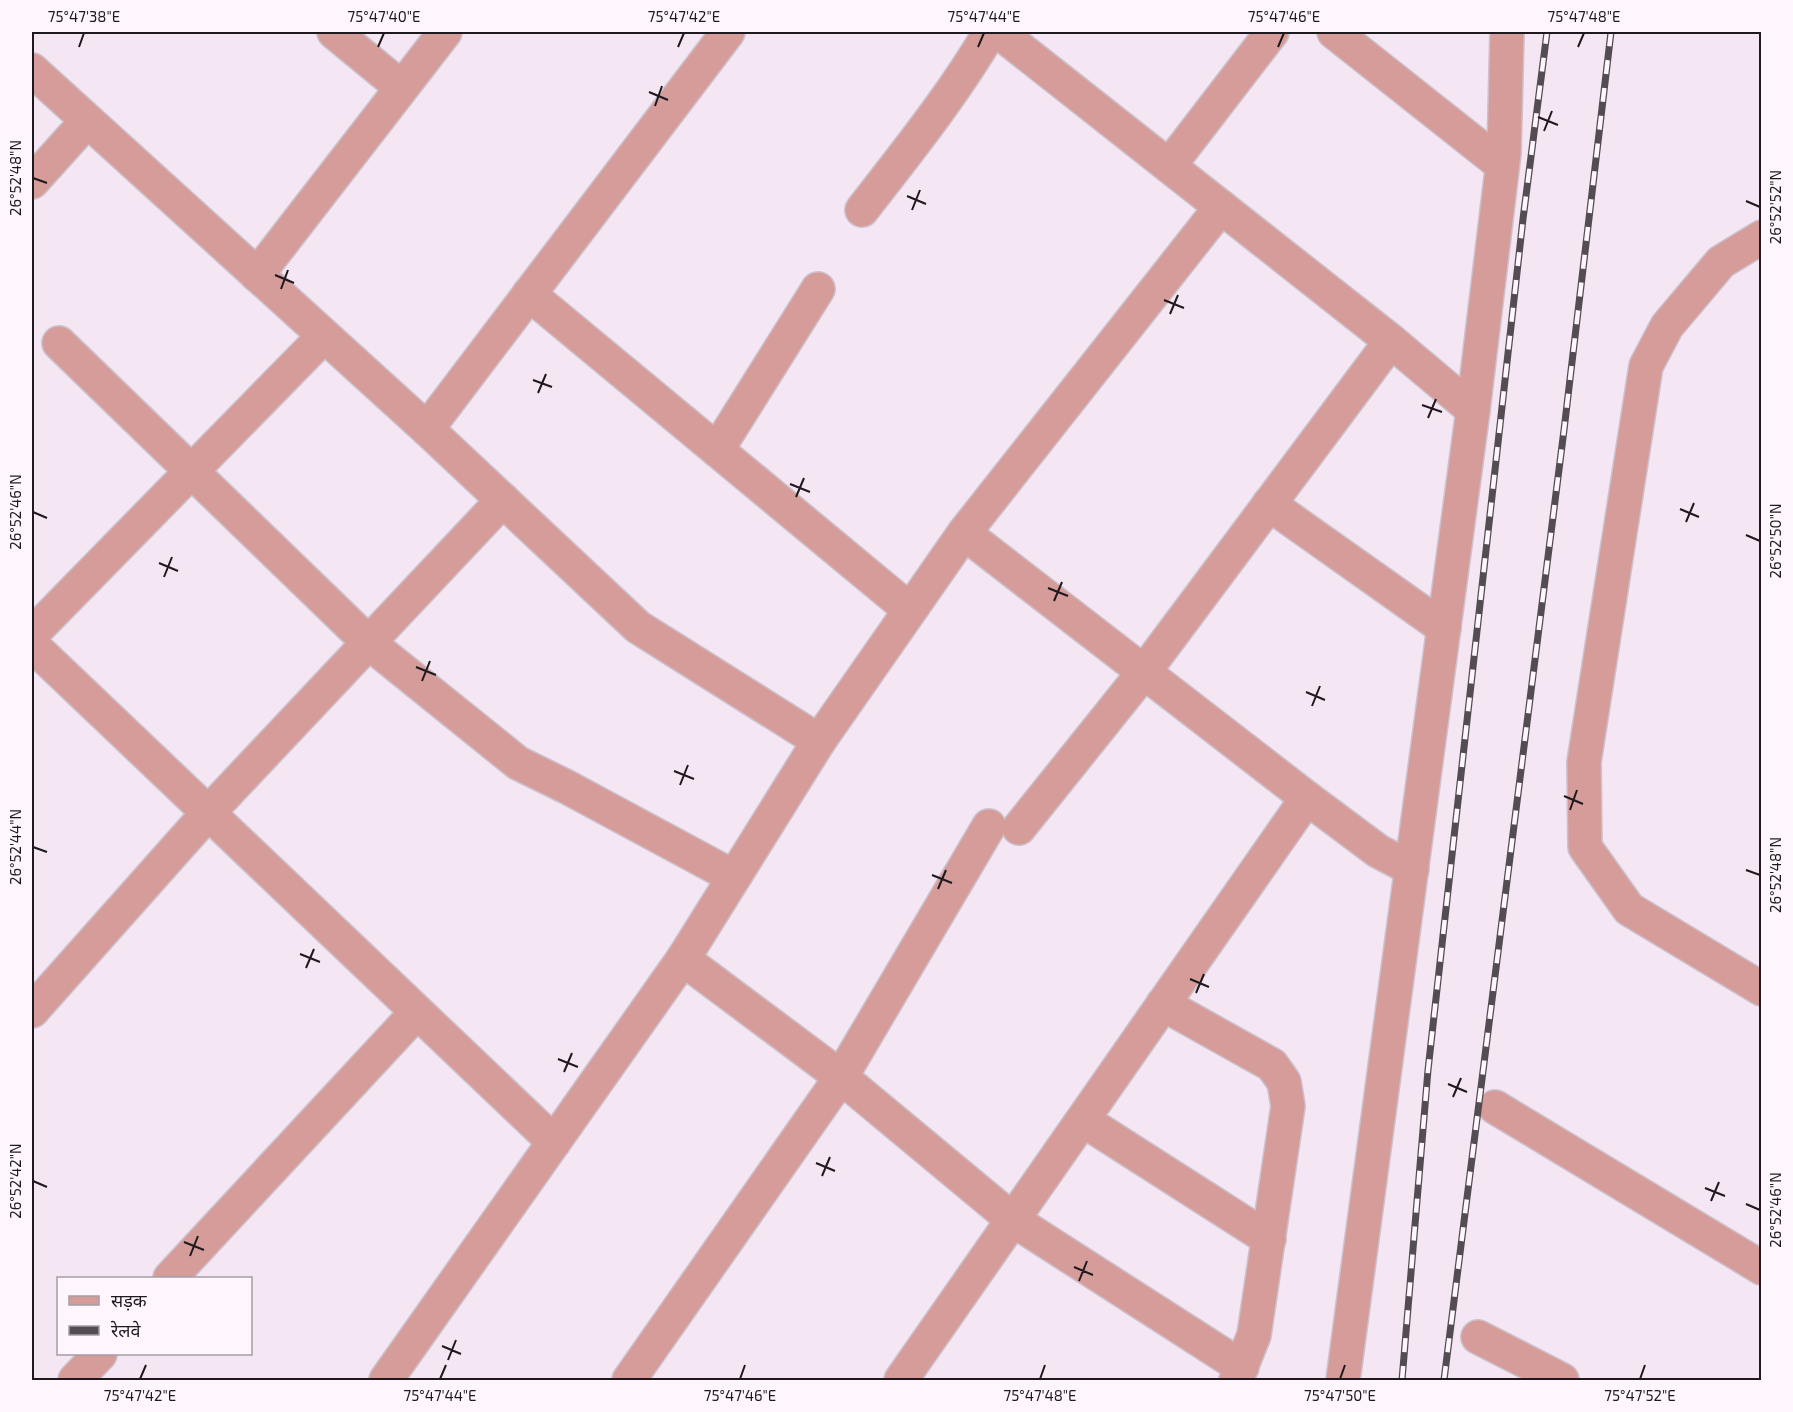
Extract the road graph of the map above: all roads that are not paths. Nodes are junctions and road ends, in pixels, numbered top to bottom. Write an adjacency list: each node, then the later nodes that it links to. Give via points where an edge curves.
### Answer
1 (334, 32): 11 (street)
2 (445, 32): 11 (street)
3 (728, 32): 21 (street)
4 (990, 32): 17 (street, via 933,120)
5 (999, 32): 9 (street)
6 (1272, 32): 14 (street)
7 (1334, 32): 13 (street)
8 (1507, 32): 13 (street)
9 (1034, 42): 14 (street)
10 (32, 70): 12 (street)
11 (401, 87): 19 (street)
12 (87, 121): 15 (street); 19 (street)
13 (1502, 165): 25 (street)
14 (1169, 166): 16 (street)
15 (32, 182)
16 (1221, 207): 23 (street); 31 (street)
17 (862, 210)
18 (1761, 237): 44 (street, via 1721,262 1667,326 1646,366 1584,762 1585,848 1629,909)
19 (257, 275): 22 (street)
20 (818, 289): 27 (street)
21 (529, 294): 26 (street); 27 (street)
22 (324, 336): 26 (street); 28 (street)
23 (1391, 341): 25 (street); 30 (street)
24 (59, 343): 28 (street)
25 (1473, 410): 33 (street)
26 (427, 429): 29 (street)
27 (717, 450): 32 (street)
28 (190, 472): 34 (street); 35 (street)
29 (503, 500): 35 (street); 38 (street, via 638,627)
30 (1269, 504): 33 (street); 37 (street)
31 (964, 533): 32 (street); 37 (street)
32 (910, 610): 38 (street)
33 (1444, 628): 41 (street)
34 (32, 634)
35 (369, 642): 40 (street); 42 (street, via 518,763)
36 (32, 645): 40 (street)
37 (1144, 672): 39 (street); 48 (street, via 1004,827)
38 (819, 741): 42 (street)
39 (1307, 798): 41 (street, via 1378,851); 45 (street)
40 (208, 813): 46 (street); 47 (street)
41 (1412, 869): 63 (street)
42 (734, 877): 43 (street)
43 (683, 959): 48 (street); 51 (street)
44 (1761, 989)
45 (1163, 1005): 50 (street); 53 (street, via 1272,1065 1284,1082 1288,1106)
46 (32, 1011)
47 (417, 1012): 51 (street); 55 (street)
48 (841, 1077): 52 (street); 61 (street)
49 (1495, 1107): 54 (street)
50 (1083, 1120): 52 (street); 53 (street)
51 (554, 1142): 60 (street)
52 (1013, 1220): 58 (street); 62 (street)
53 (1269, 1239): 58 (street, via 1254,1335)
54 (1761, 1268)
55 (171, 1277)
56 (1478, 1337): 64 (street)
57 (98, 1355): 59 (street)
58 (1239, 1374)
59 (75, 1380)
60 (386, 1380)
61 (629, 1380)
62 (901, 1380)
63 (1344, 1380)
64 (1562, 1380)

